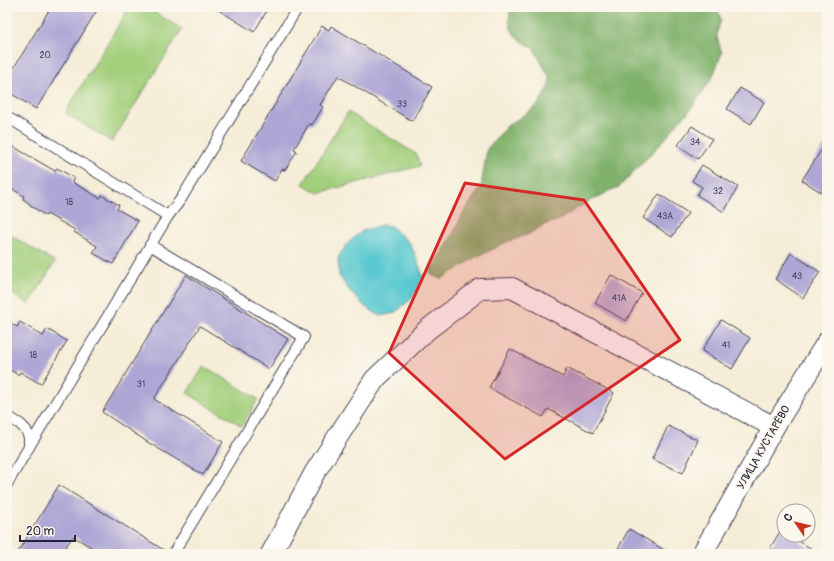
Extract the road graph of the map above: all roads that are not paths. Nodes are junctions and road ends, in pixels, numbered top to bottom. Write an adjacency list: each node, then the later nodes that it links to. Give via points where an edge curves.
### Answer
1 (298, 7): 3 (lane)
2 (7, 117): 3 (lane)
3 (168, 216): 4 (lane)
4 (150, 245): 8 (lane); 10 (lane, via 304,337)
5 (827, 342): 7 (street, УЛИЦА КУСТАРЁВО)
6 (7, 416): 8 (lane, via 26,430)
7 (774, 427): 11 (street, via 512,288 480,289 427,330 375,379 315,472); 12 (street, УЛИЦА КУСТАРЁВО)
8 (29, 447): 9 (lane)
9 (7, 484)
10 (173, 554)
11 (271, 554)
12 (702, 554)

